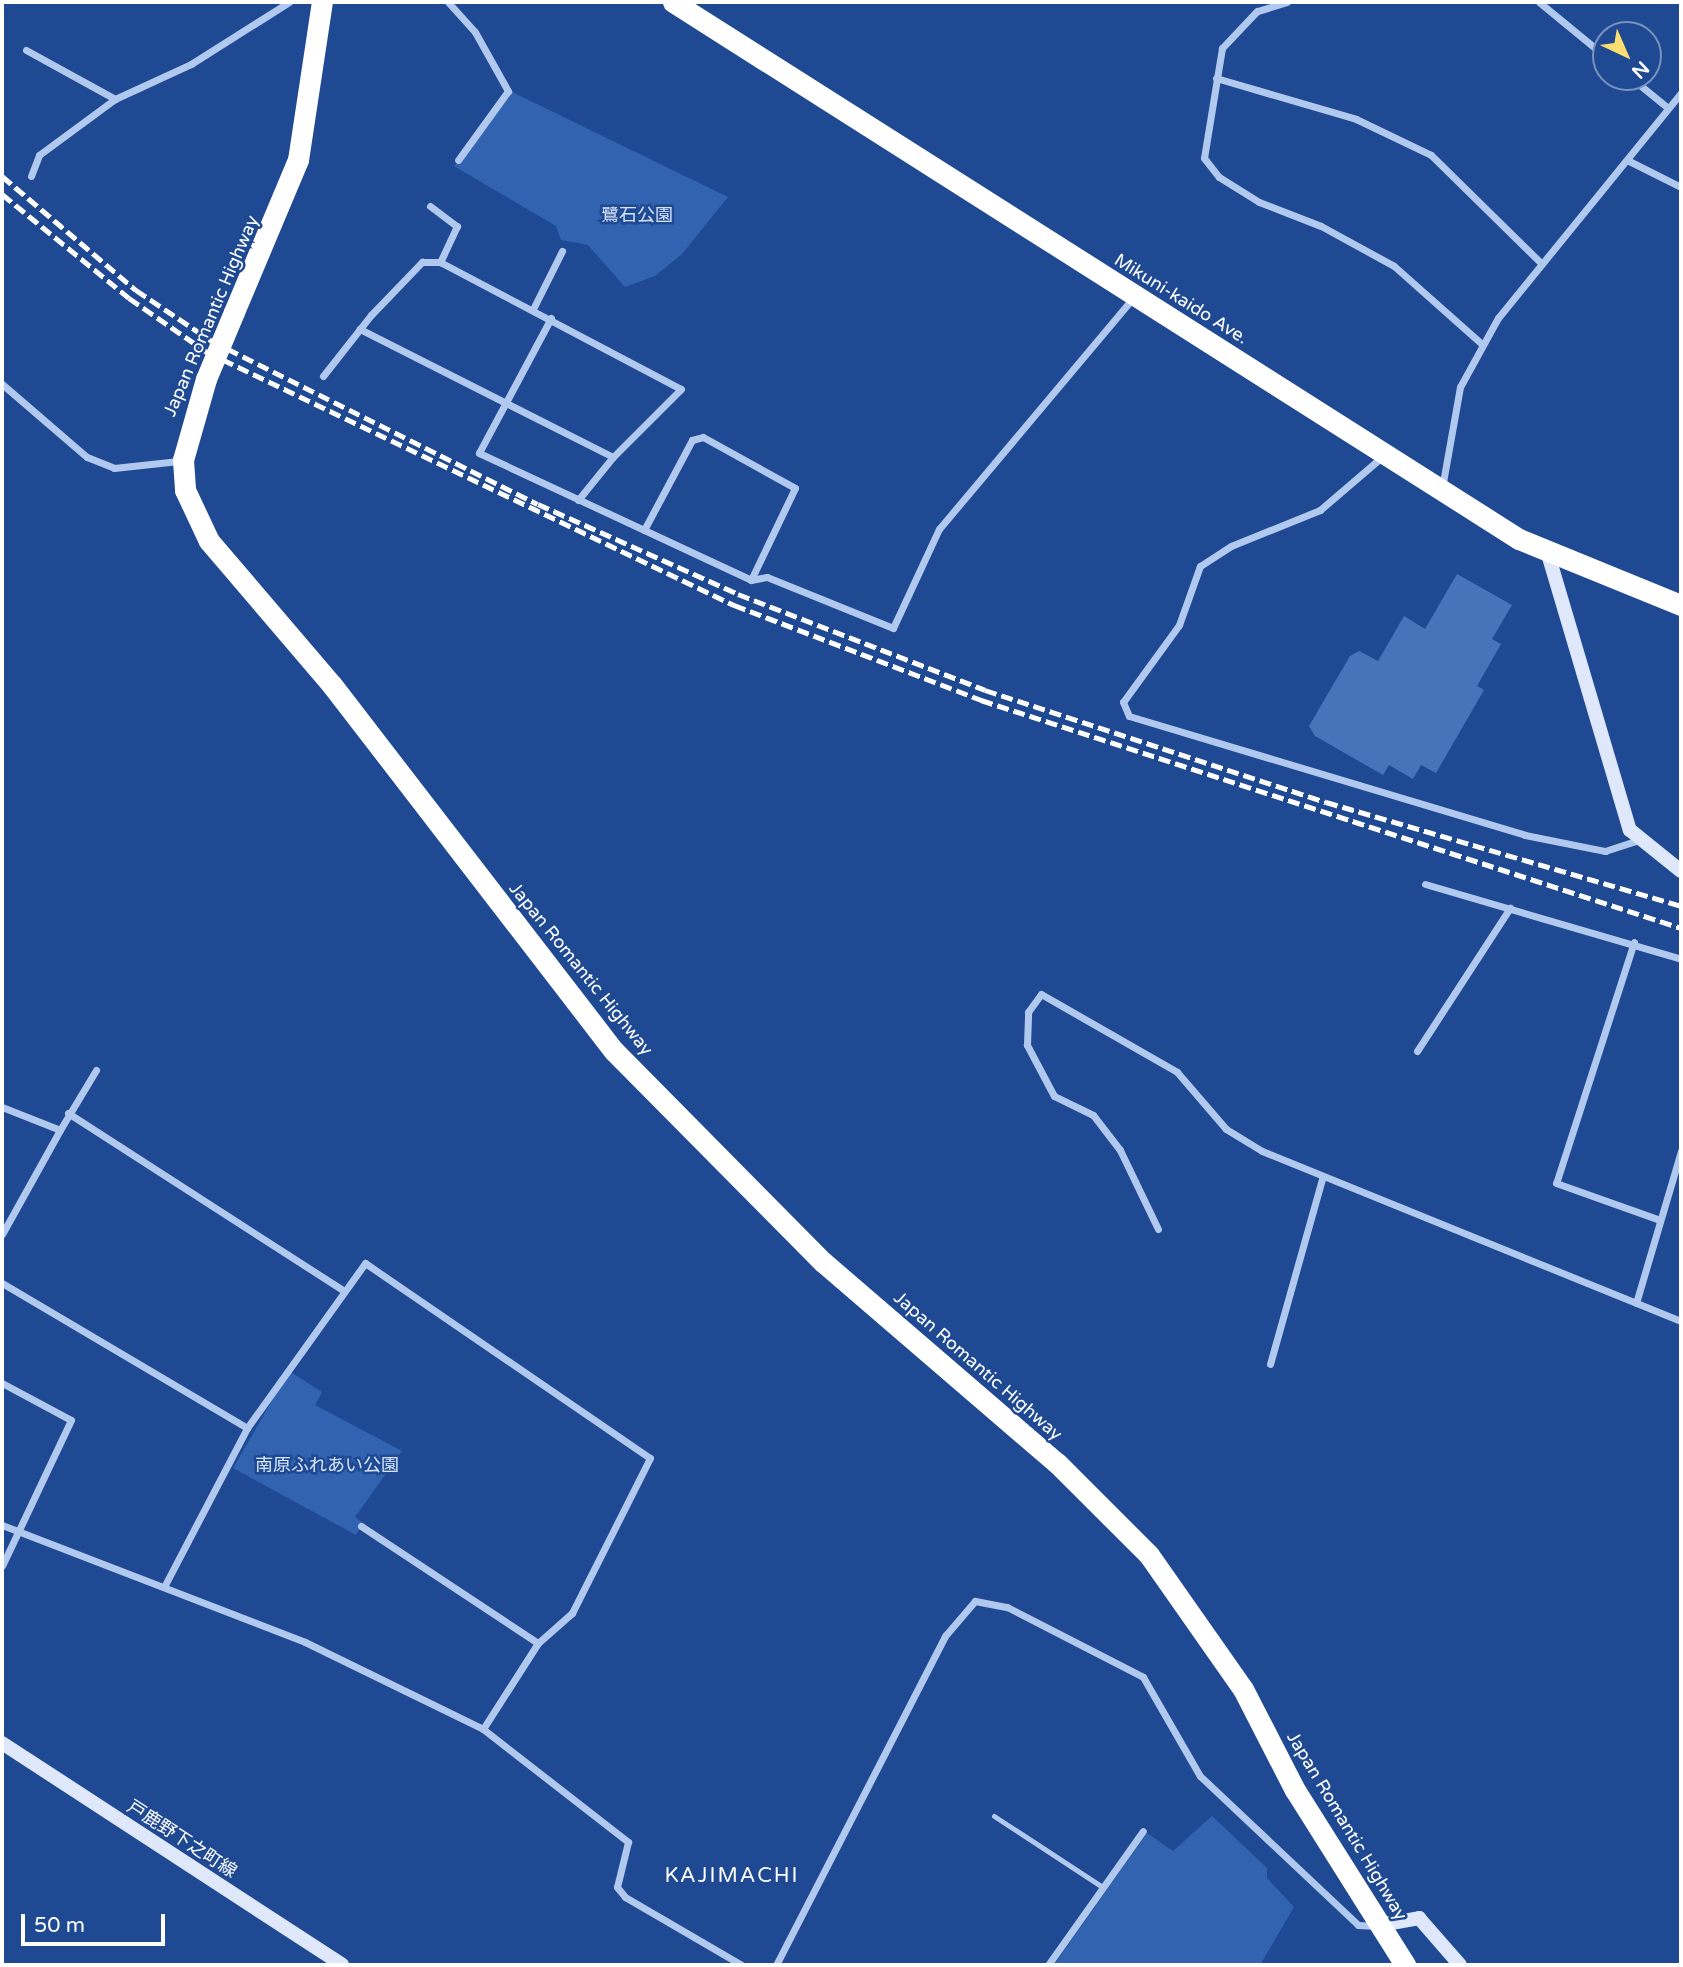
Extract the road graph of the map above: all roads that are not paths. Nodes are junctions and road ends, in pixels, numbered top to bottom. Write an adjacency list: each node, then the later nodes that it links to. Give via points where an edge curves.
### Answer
1 (289, 2): 12 (street, via 191,64)
2 (322, 2): 32 (highway, Japan Romantic Highway, bridge, via 298,160 206,379)
3 (448, 2): 14 (street, via 475,32 508,91)
4 (673, 2): 22 (highway, Mikuni-kaido Ave.)
5 (1287, 2): 9 (street, via 1257,11 1222,48)
6 (1539, 2): 7 (street)
7 (1592, 46)
8 (26, 50): 12 (street)
9 (1216, 78): 20 (street, via 1356,119 1431,155); 26 (street, via 1203,144 1204,158 1219,177 1394,266)
10 (1647, 91): 13 (street)
11 (1681, 93): 13 (street)
12 (115, 99): 16 (street, via 39,155)
13 (1668, 108): 15 (street)
14 (458, 160)
15 (1627, 160): 17 (street); 20 (street)
16 (31, 176)
17 (1681, 187)
18 (430, 206): 21 (street, via 457,226)
19 (562, 251): 23 (street)
20 (1539, 261): 26 (street)
21 (440, 262): 23 (street); 25 (street, via 422,262)
22 (1134, 297): 30 (highway, Mikuni-kaido Ave.); 37 (street, via 939,529 893,628 767,577)
23 (533, 309): 24 (street)
24 (551, 318): 29 (street); 31 (street, via 681,389)
25 (360, 329): 27 (street); 29 (street)
26 (1482, 344): 33 (street, via 1460,387)
27 (323, 376)
28 (2, 384): 32 (street, via 87,457 140,469)
29 (507, 401): 31 (street); 34 (street, via 479,453)
30 (1384, 455): 33 (highway, Mikuni-kaido Ave.); 39 (street, via 1320,510 1200,566 1179,625 1124,702 1129,716 1525,835 1605,850)
31 (613, 457): 34 (street)
32 (183, 460): 73 (highway, Japan Romantic Highway, via 185,490 209,541 332,685 614,1051 823,1262 1057,1463 1149,1555 1242,1689 1295,1790)
33 (1441, 491): 36 (highway, Mikuni-kaido Ave.)
34 (578, 500): 35 (street)
35 (644, 530): 37 (street); 37 (street, via 692,440 703,437 795,488)
36 (1548, 554): 38 (highway, Mikuni-kaido Ave.); 39 (street, via 1598,729)
37 (751, 580)
38 (1681, 605)
39 (1638, 840): 40 (street)
40 (1681, 871)
41 (1425, 884): 42 (street)
42 (1510, 908): 43 (street); 45 (street)
43 (1633, 942): 44 (street); 52 (street, via 1556,1183)
44 (1681, 959)
45 (1417, 1051)
46 (96, 1070): 48 (street)
47 (2, 1107): 49 (street)
48 (68, 1113): 49 (street); 56 (street)
49 (60, 1130): 54 (street)
50 (1681, 1151): 52 (street)
51 (1323, 1176): 53 (street, via 1226,1129 1177,1072 1041,994 1028,1012 1027,1045 1054,1096 1093,1115 1120,1150); 57 (street); 59 (street)
52 (1661, 1220): 57 (street)
53 (1158, 1229)
54 (2, 1234)
55 (2, 1283): 61 (street)
56 (341, 1289): 61 (street); 67 (street, via 365,1263 650,1458 572,1613)
57 (1636, 1303): 58 (street)
58 (1681, 1321)
59 (1270, 1364)
60 (2, 1383): 64 (street, via 71,1420)
61 (247, 1428): 66 (street)
62 (2, 1525): 64 (street)
63 (362, 1526): 67 (street)
64 (21, 1531): 65 (street); 66 (street)
65 (2, 1566)
66 (165, 1585): 68 (street, via 366,1670)
67 (538, 1643): 68 (street)
68 (483, 1729): 75 (street, via 628,1842 617,1887 625,1897)
69 (2, 1744): 74 (street, 戸鹿野下之町線)
70 (994, 1816): 72 (lane)
71 (1143, 1831): 72 (street)
72 (1101, 1886): 77 (street)
73 (1380, 1925): 76 (street, via 1358,1925 1200,1776 1143,1676 1007,1607 975,1601 945,1636); 78 (highway, Japan Romantic Highway); 79 (street, via 1419,1918)
74 (342, 1965)
75 (741, 1965)
76 (776, 1965)
77 (1048, 1965)
78 (1405, 1965)
79 (1460, 1965)

